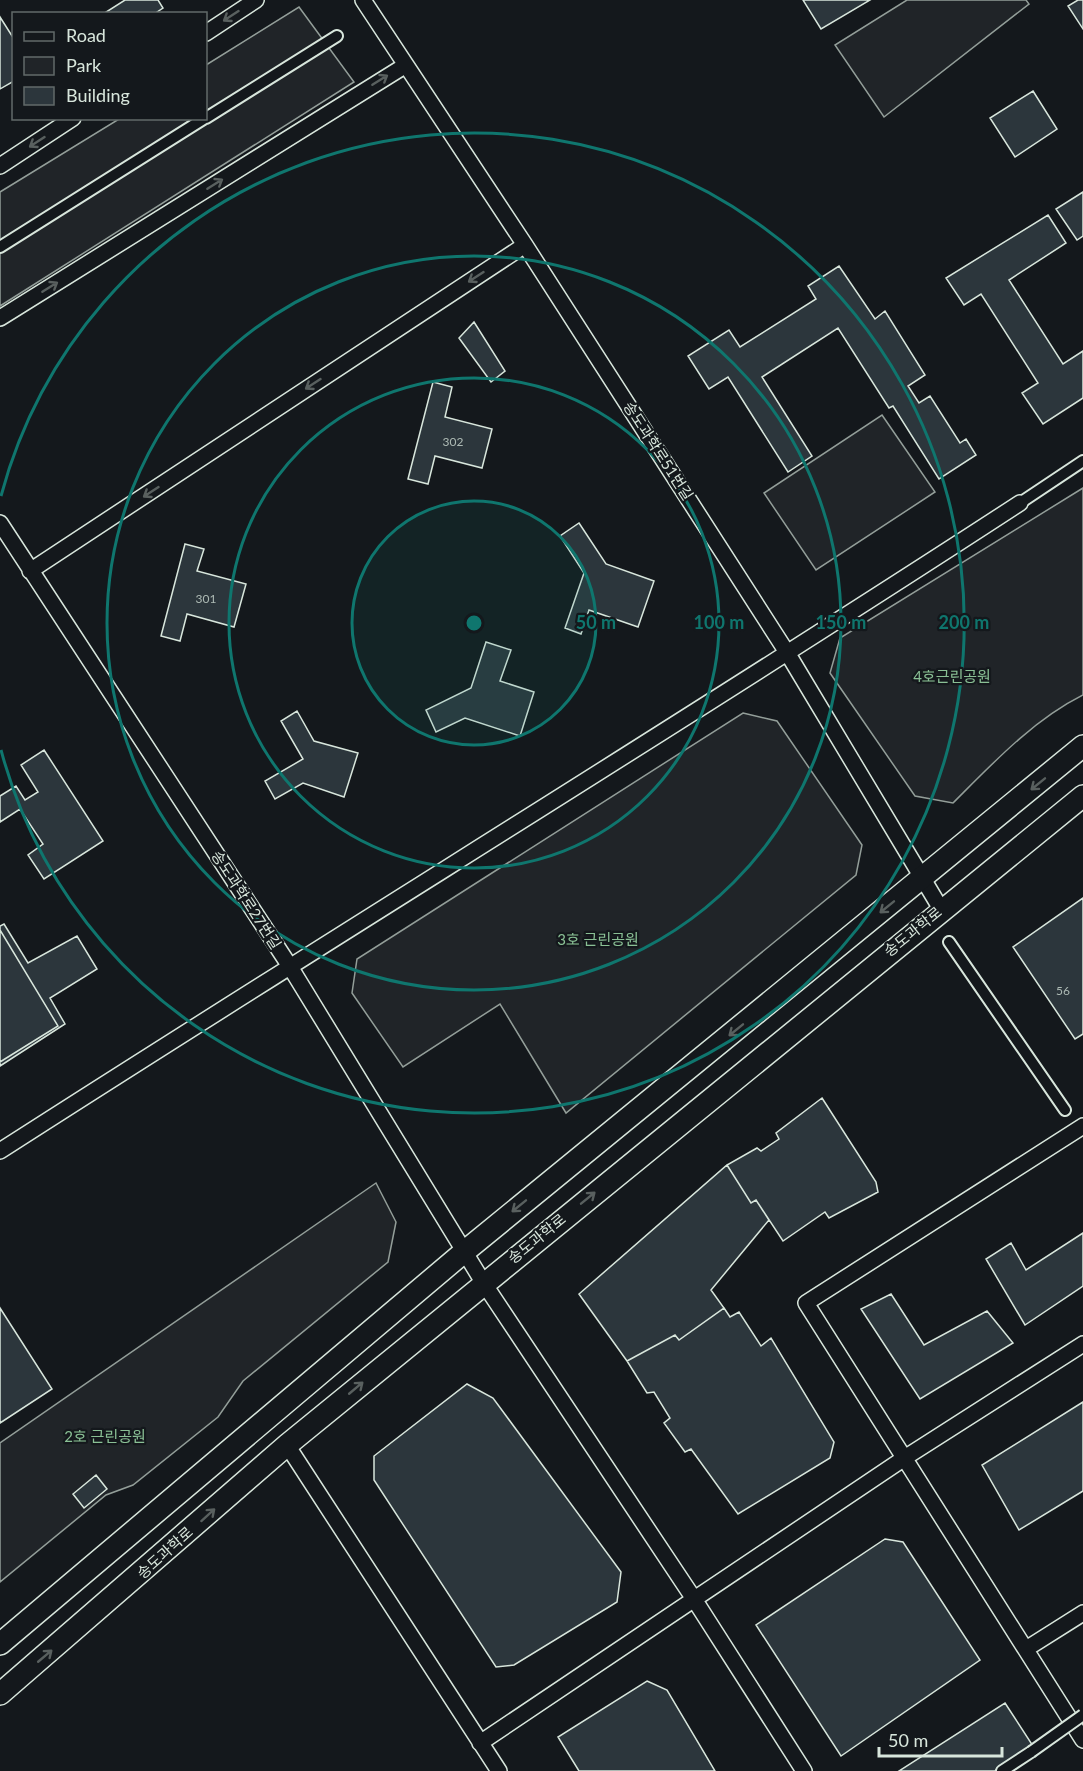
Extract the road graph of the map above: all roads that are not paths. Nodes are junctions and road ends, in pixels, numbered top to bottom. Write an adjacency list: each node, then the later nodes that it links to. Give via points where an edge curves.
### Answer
1 (256, 0): 3 (street, one-way to 3)
2 (363, 0): 5 (street, 송도과학로51번길)
3 (207, 32)
4 (337, 36): 6 (street)
5 (406, 65): 10 (street, 송도과학로51번길); 12 (street, one-way to 5)
6 (207, 117)
7 (70, 120): 9 (street, one-way to 9)
8 (202, 120): 11 (street)
9 (0, 166)
10 (525, 245): 16 (street, one-way to 16); 17 (street, 송도과학로51번길)
11 (0, 247)
12 (0, 318)
13 (1083, 460): 14 (street)
14 (1020, 503): 17 (street)
15 (0, 523): 16 (street, 송도과학로27번길)
16 (30, 571): 23 (street, 송도과학로27번길)
17 (788, 654): 20 (street, 송도과학로51번길); 23 (street)
18 (1083, 746): 20 (main road, one-way to 20)
19 (1083, 796): 21 (main road, 송도과학로)
20 (923, 878): 21 (street, 송도과학로51번길); 27 (main road, one-way to 27)
21 (942, 909): 28 (main road, 송도과학로, one-way to 21)
22 (949, 942): 24 (street)
23 (289, 965): 26 (street); 27 (street, 송도과학로27번길)
24 (1065, 1110)
25 (1083, 1126): 31 (street, via 806,1303)
26 (0, 1151)
27 (464, 1252): 28 (street, 송도과학로27번길); 34 (main road)
28 (483, 1282): 30 (main road, 송도과학로, one-way to 28); 32 (street, 송도과학로27번길)
29 (1083, 1344): 31 (street)
30 (287, 1445): 36 (main road, 송도과학로, one-way to 30); 39 (street)
31 (906, 1457): 32 (street); 35 (street)
32 (694, 1599): 39 (street); 41 (street, 송도과학로27번길)
33 (1083, 1613): 35 (street)
34 (0, 1644)
35 (1026, 1648): 38 (street)
36 (0, 1694)
37 (1083, 1715): 42 (street, bridge)
38 (1083, 1740)
39 (480, 1743): 40 (street)
40 (499, 1771)
41 (804, 1771)
42 (1002, 1771)

